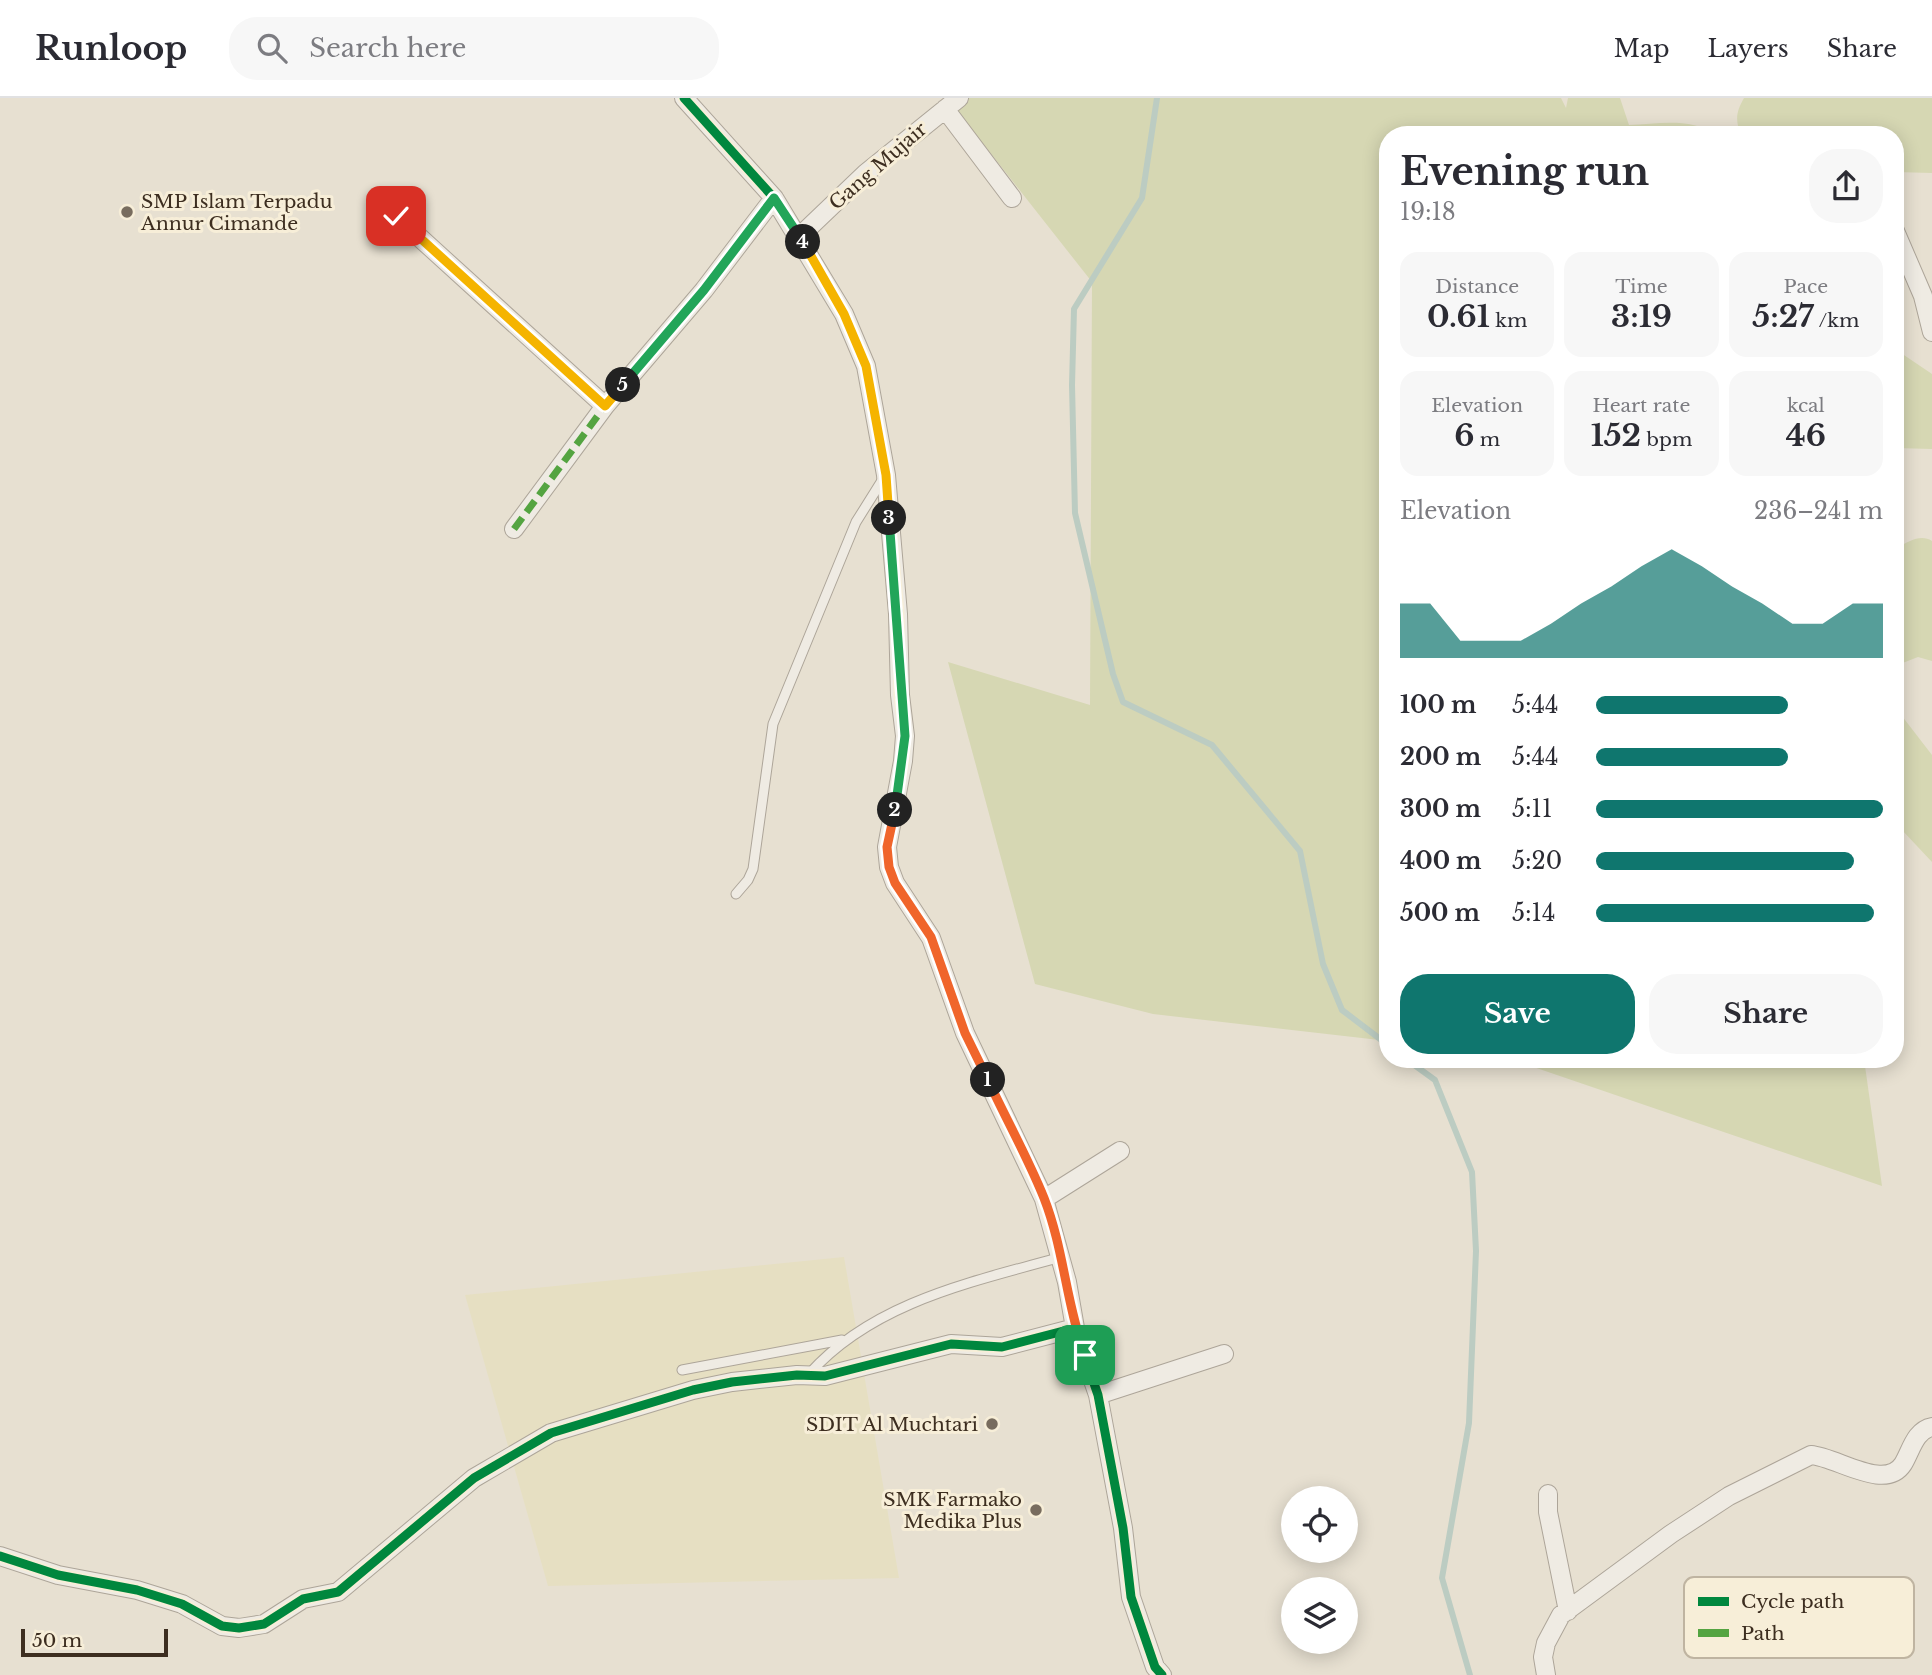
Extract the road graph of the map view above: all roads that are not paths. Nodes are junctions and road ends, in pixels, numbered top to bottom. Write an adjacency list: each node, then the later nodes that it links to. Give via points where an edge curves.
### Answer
1 (684, 98): 3 (street)
2 (952, 103): 4 (street); 6 (street, Gang Mujair, via 866,173)
3 (774, 198): 6 (street); 9 (street, via 704,290)
4 (1012, 198)
5 (396, 216): 9 (street)
6 (799, 237): 10 (street, via 844,314 866,366)
7 (1904, 252): 8 (street)
8 (1932, 332)
9 (605, 406): 11 (street)
10 (886, 475): 12 (lane, via 856,522 774,724 753,869); 14 (street, via 905,736 887,847 889,867 931,937 965,1033)
11 (514, 529)
12 (736, 894)
13 (1120, 1151): 14 (street)
14 (1044, 1199): 15 (street)
15 (1061, 1257): 16 (street); 17 (lane, via 964,1284 881,1317)
16 (1075, 1328): 20 (street, via 1002,1347 951,1344 825,1376); 21 (street)
17 (844, 1340): 19 (lane); 20 (lane)
18 (1224, 1354): 21 (street)
19 (682, 1370)
20 (808, 1375): 24 (street, via 693,1390 551,1433 474,1478 335,1594 303,1600 264,1624 222,1626 182,1604 58,1575)
21 (1098, 1395): 26 (street, via 1131,1597 1155,1667)
22 (1932, 1427): 25 (street, via 1919,1434 1901,1468 1891,1475 1878,1476 1822,1456 1802,1458 1717,1504)
23 (1548, 1494): 25 (street)
24 (0, 1556)
25 (1568, 1611): 27 (street, via 1546,1643)
26 (1162, 1675)
27 (1546, 1675)

